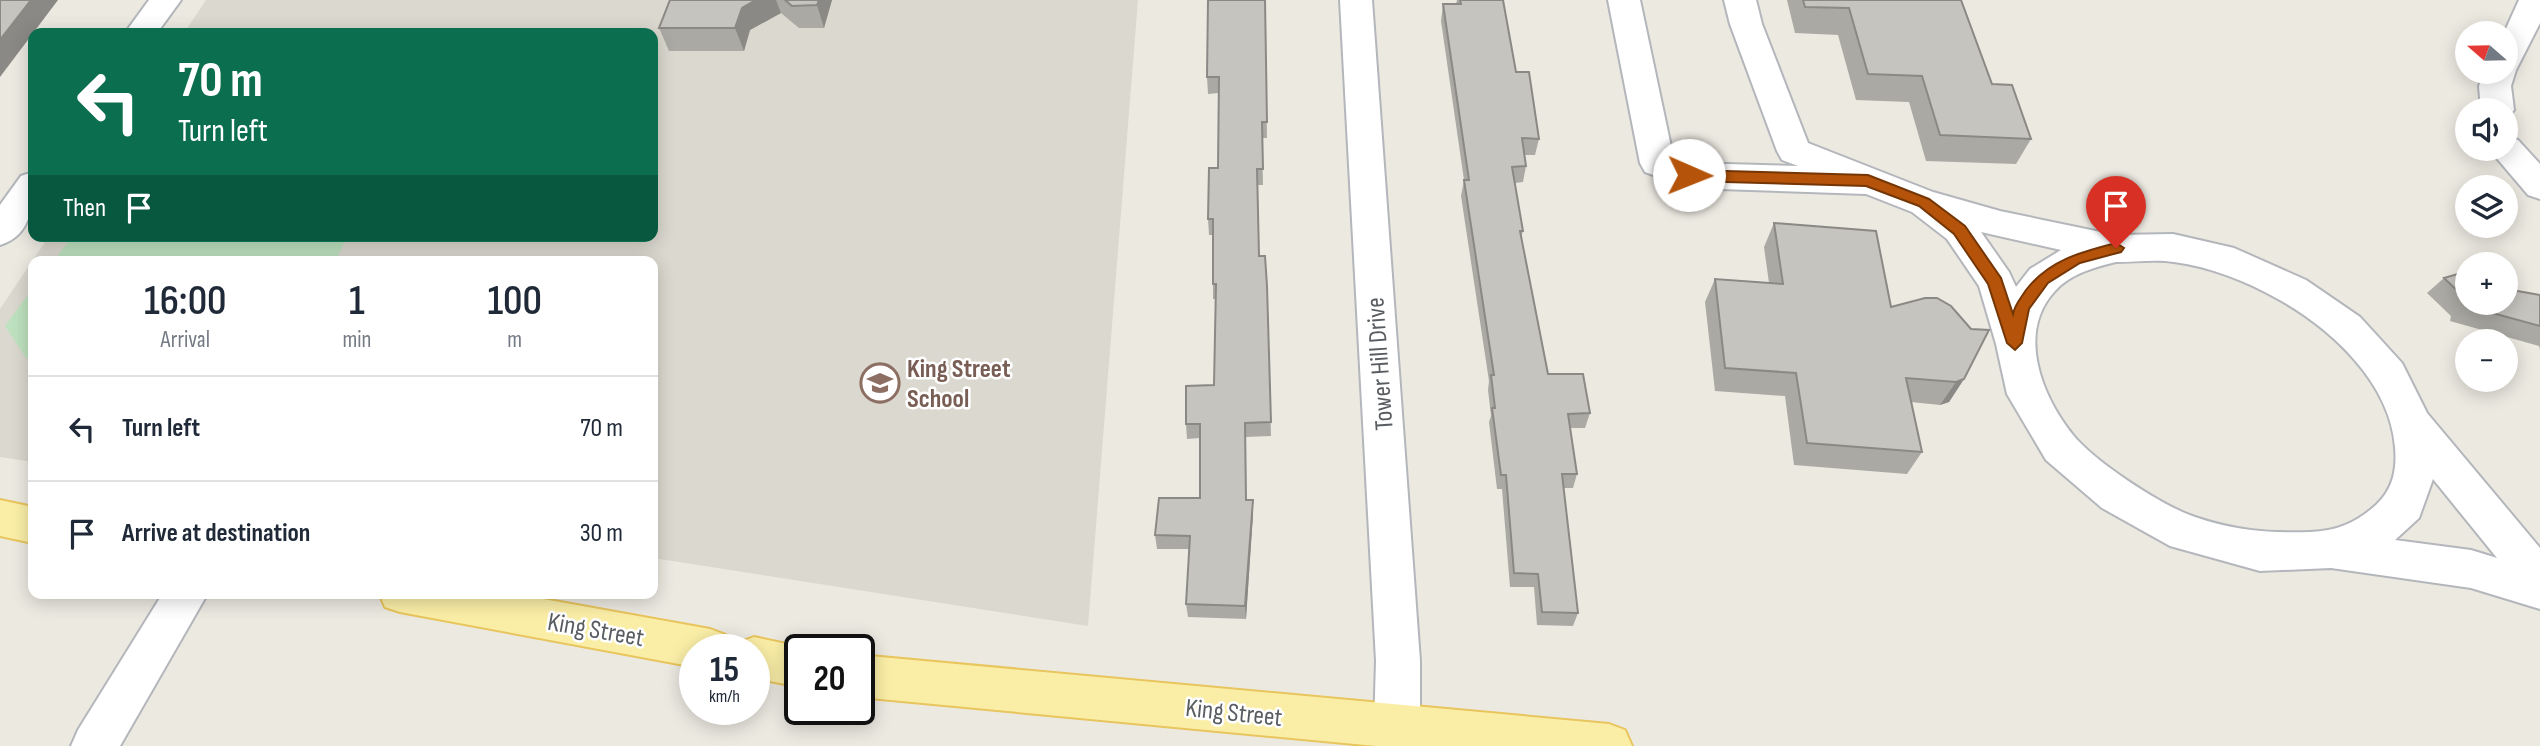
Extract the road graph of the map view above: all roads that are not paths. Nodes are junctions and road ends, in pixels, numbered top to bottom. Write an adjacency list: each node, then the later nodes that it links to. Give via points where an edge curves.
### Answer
1 (165, 0): 6 (street)
2 (1356, 0): 26 (street, Tower Hill Drive, via 1398,661)
3 (1624, 0): 9 (street, via 1657,163 1689,175)
4 (1740, 0): 9 (street, via 1794,152)
5 (2535, 0): 7 (street)
6 (145, 28)
7 (2518, 36)
8 (2516, 161): 10 (street)
9 (1868, 181): 12 (street)
10 (2540, 186)
11 (28, 192): 13 (street)
12 (1924, 203): 14 (street, via 2000,225); 15 (street, via 1960,230 1996,282)
13 (0, 232)
14 (2116, 248): 15 (street, via 2075,259 2043,279 2022,307); 16 (street, via 2173,248 2234,262 2293,290 2347,328 2388,374)
15 (2015, 343): 19 (street, via 2026,394 2060,448 2116,496 2185,533 2260,552)
16 (2413, 425): 19 (street, via 2417,467 2404,505 2374,533); 20 (street)
17 (0, 518): 18 (main road)
18 (28, 524)
19 (2329, 551): 21 (street, via 2471,569)
20 (2540, 579)
21 (2540, 590)
22 (183, 599): 27 (street)
23 (433, 599): 24 (main road, King Street)
24 (679, 644)
25 (875, 678): 26 (main road, King Street)
26 (1397, 728): 28 (main road, King Street)
27 (94, 746)
28 (1609, 746)

